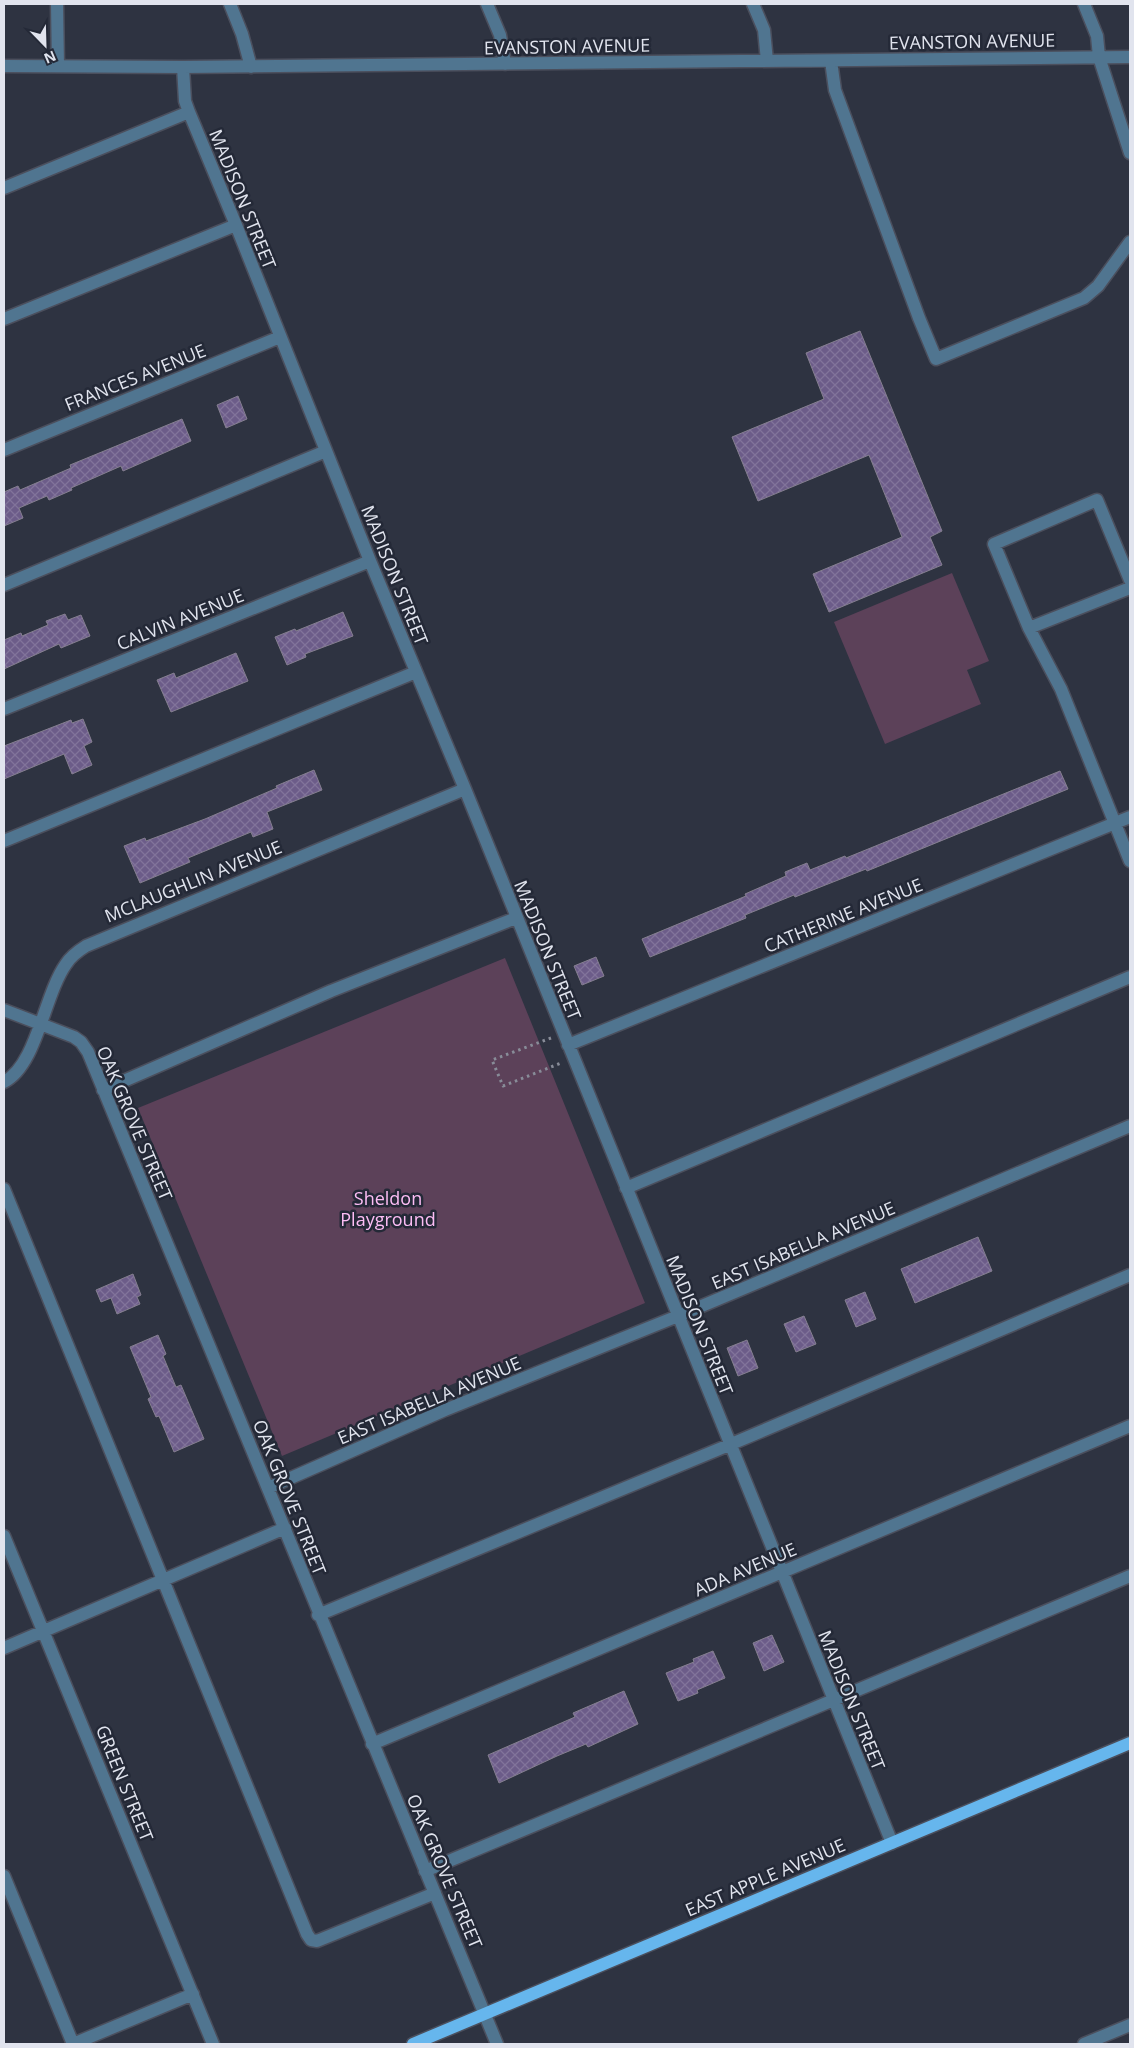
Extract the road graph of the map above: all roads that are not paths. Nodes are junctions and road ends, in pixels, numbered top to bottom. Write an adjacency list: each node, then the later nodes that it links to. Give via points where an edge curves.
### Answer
1 (57, 4): 12 (street)
2 (230, 4): 14 (street)
3 (487, 4): 10 (street, via 500,35)
4 (753, 4): 8 (street, via 764,30)
5 (1084, 4): 6 (street, via 1097,36)
6 (1099, 57): 7 (street, EVANSTON AVENUE); 9 (street, EVANSTON AVENUE); 16 (street)
7 (1130, 57)
8 (766, 61): 9 (street, EVANSTON AVENUE); 10 (street, EVANSTON AVENUE)
9 (831, 61): 19 (street, via 835,90 936,360 1084,298 1098,286)
10 (505, 64): 14 (street, EVANSTON AVENUE)
11 (4, 66): 12 (street, EVANSTON AVENUE)
12 (58, 66): 13 (street, EVANSTON AVENUE)
13 (183, 67): 14 (street, EVANSTON AVENUE); 15 (street, MADISON STREET, via 185,101)
14 (251, 67)
15 (189, 112): 17 (street); 18 (street, MADISON STREET)
16 (1130, 153)
17 (4, 188)
18 (236, 225): 20 (street); 21 (street, MADISON STREET)
19 (1129, 246)
20 (4, 319)
21 (280, 337): 22 (street, FRANCES AVENUE); 23 (street, MADISON STREET)
22 (4, 450)
23 (326, 451): 24 (street, MADISON STREET); 26 (street)
24 (370, 561): 29 (street, MADISON STREET); 30 (street, CALVIN AVENUE)
25 (1130, 580): 28 (street, via 1097,500 994,544)
26 (4, 585)
27 (1130, 588): 28 (street)
28 (1029, 628): 33 (street, via 1061,689)
29 (416, 672): 31 (street, MADISON STREET); 34 (street)
30 (4, 709)
31 (465, 789): 36 (street, MADISON STREET); 39 (street, MCLAUGHLIN AVENUE, via 86,946 66,964)
32 (1130, 817): 33 (street, CATHERINE AVENUE)
33 (1115, 823): 35 (street); 40 (street, CATHERINE AVENUE)
34 (4, 841)
35 (1130, 861)
36 (516, 918): 40 (street, MADISON STREET); 42 (street, via 331,991)
37 (1130, 977): 44 (street)
38 (4, 1010): 39 (street, OAK GROVE STREET)
39 (40, 1025): 41 (street, MCLAUGHLIN AVENUE, via 21,1067); 42 (street, OAK GROVE STREET, via 81,1042)
40 (568, 1046): 44 (street, MADISON STREET)
41 (4, 1082)
42 (103, 1090): 50 (street, OAK GROVE STREET)
43 (1130, 1126): 47 (street, EAST ISABELLA AVENUE)
44 (626, 1188): 47 (street, MADISON STREET)
45 (4, 1189): 55 (street)
46 (1130, 1275): 49 (street)
47 (678, 1316): 49 (street, MADISON STREET); 50 (street, EAST ISABELLA AVENUE, via 445,1410)
48 (1130, 1426): 53 (street, ADA AVENUE)
49 (729, 1445): 53 (street, MADISON STREET); 56 (street)
50 (268, 1488): 51 (street, OAK GROVE STREET)
51 (285, 1528): 55 (street); 56 (street, OAK GROVE STREET)
52 (4, 1536): 57 (street, GREEN STREET)
53 (782, 1572): 59 (street, MADISON STREET); 61 (street, ADA AVENUE)
54 (1130, 1576): 59 (street)
55 (164, 1580): 57 (street); 65 (street, via 311,1940 317,1941)
56 (318, 1615): 61 (street, OAK GROVE STREET)
57 (43, 1632): 58 (street); 66 (street, GREEN STREET)
58 (4, 1648)
59 (833, 1701): 62 (street, MADISON STREET); 63 (street)
60 (1130, 1743): 62 (main road, EAST APPLE AVENUE)
61 (372, 1744): 63 (street, OAK GROVE STREET)
62 (892, 1843): 67 (main road, EAST APPLE AVENUE)
63 (425, 1871): 65 (street, OAK GROVE STREET)
64 (4, 1876): 69 (street)
65 (434, 1892): 67 (street, OAK GROVE STREET)
66 (192, 1994): 69 (street); 70 (street, GREEN STREET)
67 (485, 2014): 71 (main road, EAST APPLE AVENUE); 72 (street, OAK GROVE STREET)
68 (1130, 2025): 73 (street)
69 (73, 2044)
70 (213, 2044)
71 (413, 2044)
72 (497, 2044)
73 (1084, 2044)

